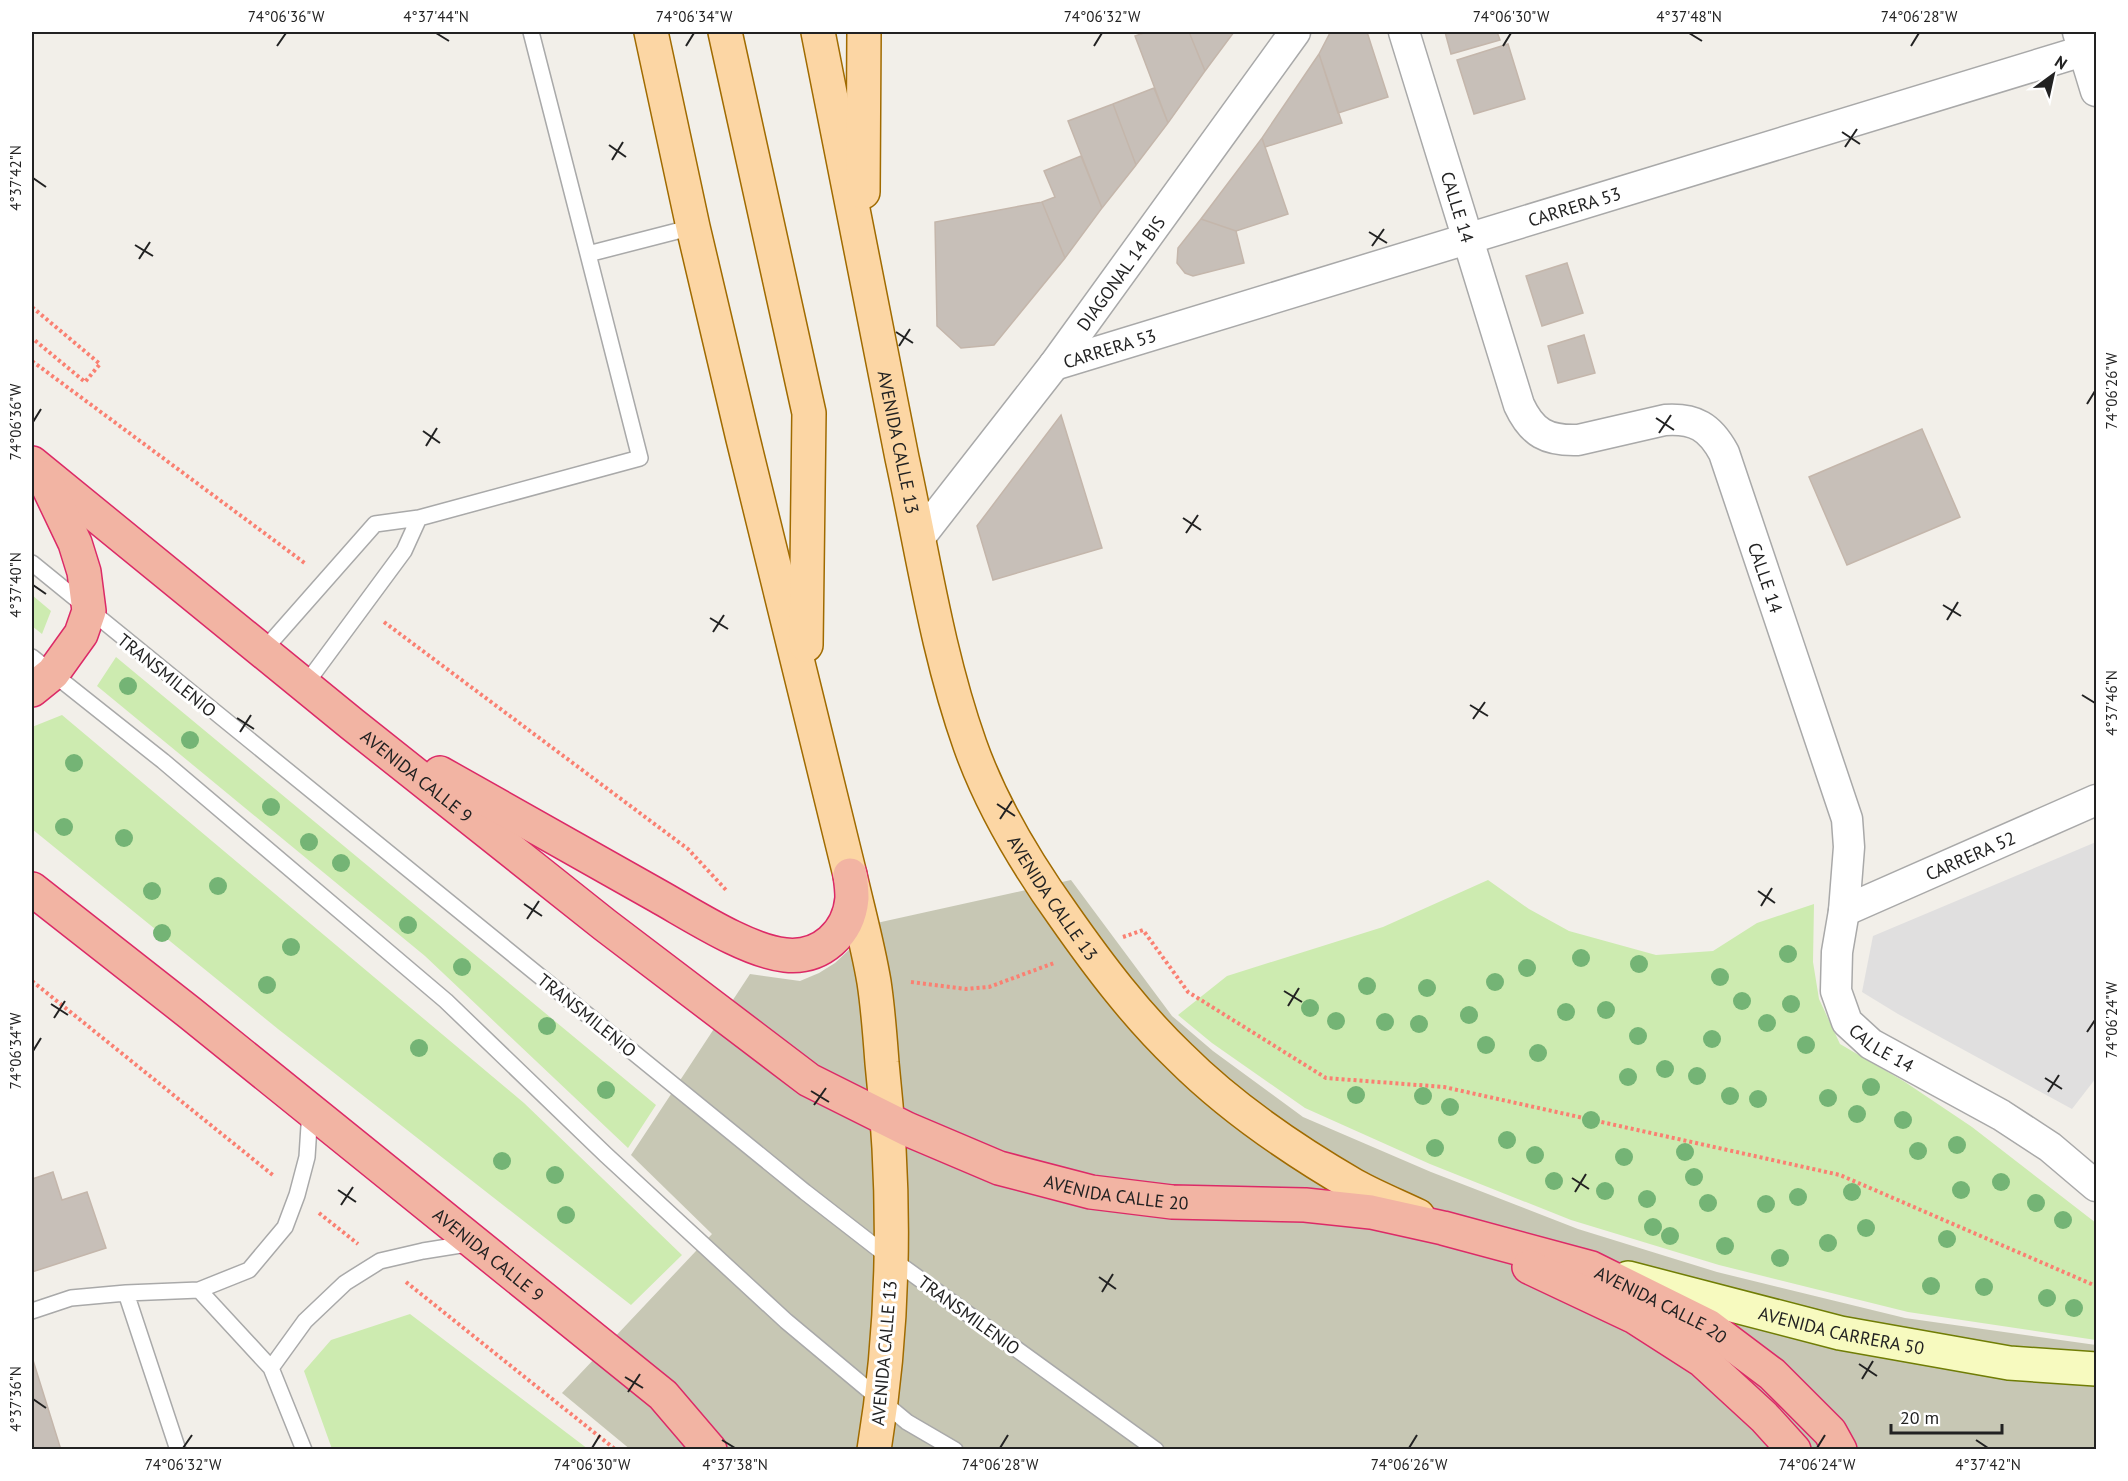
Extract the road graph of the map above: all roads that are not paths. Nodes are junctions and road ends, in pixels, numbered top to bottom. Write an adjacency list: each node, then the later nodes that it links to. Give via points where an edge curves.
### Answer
1 (531, 32): 12 (lane)
2 (651, 32): 10 (main road, AVENIDA CALLE 13)
3 (725, 32): 23 (main road, AVENIDA CALLE 13, via 809,413)
4 (818, 32): 13 (main road, AVENIDA CALLE 13)
5 (864, 32): 13 (main road, AVENIDA CALLE 13)
6 (1295, 32): 14 (street, DIAGONAL 14 BIS)
7 (1404, 32): 11 (street, CALLE 14)
8 (2086, 43): 9 (street); 11 (street, CARRERA 53)
9 (2097, 92)
10 (693, 227): 12 (lane); 23 (main road, AVENIDA CALLE 13)
11 (1467, 238): 14 (street, CARRERA 53); 28 (street, CALLE 14, via 1519,405 1536,430 1548,437 1578,440 1680,419 1694,422 1717,440 1847,819)
12 (588, 254): 16 (lane, via 640,458)
13 (863, 269): 17 (main road, AVENIDA CALLE 13)
14 (1054, 364): 17 (street, DIAGONAL 14 BIS)
15 (35, 466): 19 (highway, via 75,543); 20 (highway, AVENIDA CALLE 9)
16 (419, 518): 20 (lane, via 375,524); 22 (lane, via 404,551)
17 (919, 538): 33 (main road, AVENIDA CALLE 13, via 948,678 971,748 999,814 1021,852 1088,950 1146,1022 1248,1115 1356,1187)
18 (32, 563): 19 (lane, TRANSMILENIO)
19 (89, 611): 21 (highway, via 81,634); 35 (lane, TRANSMILENIO)
20 (263, 651): 22 (highway, AVENIDA CALLE 9)
21 (39, 673): 42 (lane, via 163,761 446,1001 786,1321)
22 (305, 685): 24 (highway, AVENIDA CALLE 9)
23 (805, 689): 26 (main road, AVENIDA CALLE 13)
24 (352, 724): 26 (highway, via 758,950 786,956 810,954 828,945 841,932 848,915 852,898); 29 (highway, AVENIDA CALLE 9, via 605,925)
25 (2097, 800): 28 (street, CARRERA 52)
26 (850, 875): 31 (main road, AVENIDA CALLE 13, via 875,992)
27 (32, 890): 30 (highway, AVENIDA CALLE 9)
28 (1844, 911): 32 (street, CALLE 14, via 1836,991 1847,1022 1871,1044 2001,1115 2050,1147)
29 (809, 1080): 31 (highway, AVENIDA CALLE 20)
30 (310, 1110): 34 (highway, AVENIDA CALLE 9); 37 (lane, via 307,1157 285,1227 249,1270)
31 (887, 1119): 33 (highway, AVENIDA CALLE 20, via 999,1168 1091,1192 1172,1202 1305,1205 1371,1212); 35 (main road, AVENIDA CALLE 13)
32 (2097, 1186)
33 (1443, 1228): 36 (highway, AVENIDA CALLE 20); 49 (highway, AVENIDA CALLE 20, via 1635,1317 1702,1360)
34 (475, 1243): 40 (lane, via 380,1261 345,1283 305,1321); 45 (highway, AVENIDA CALLE 9, via 663,1395)
35 (891, 1259): 42 (main road, AVENIDA CALLE 13); 48 (lane, TRANSMILENIO)
36 (1591, 1268): 41 (main road, AVENIDA CARRERA 50, via 1840,1334 2009,1363); 50 (highway, AVENIDA CALLE 20, via 1708,1326 1772,1374 1830,1432)
37 (199, 1290): 38 (lane); 40 (lane)
38 (126, 1293): 39 (lane, via 71,1298); 43 (lane)
39 (32, 1311)
40 (271, 1368): 44 (lane)
41 (2097, 1369)
42 (882, 1401): 46 (main road, AVENIDA CALLE 13); 47 (lane, via 907,1422)
43 (178, 1449)
44 (304, 1449)
45 (710, 1449)
46 (874, 1449)
47 (955, 1449)
48 (1156, 1449)
49 (1794, 1449)
50 (1840, 1449)

